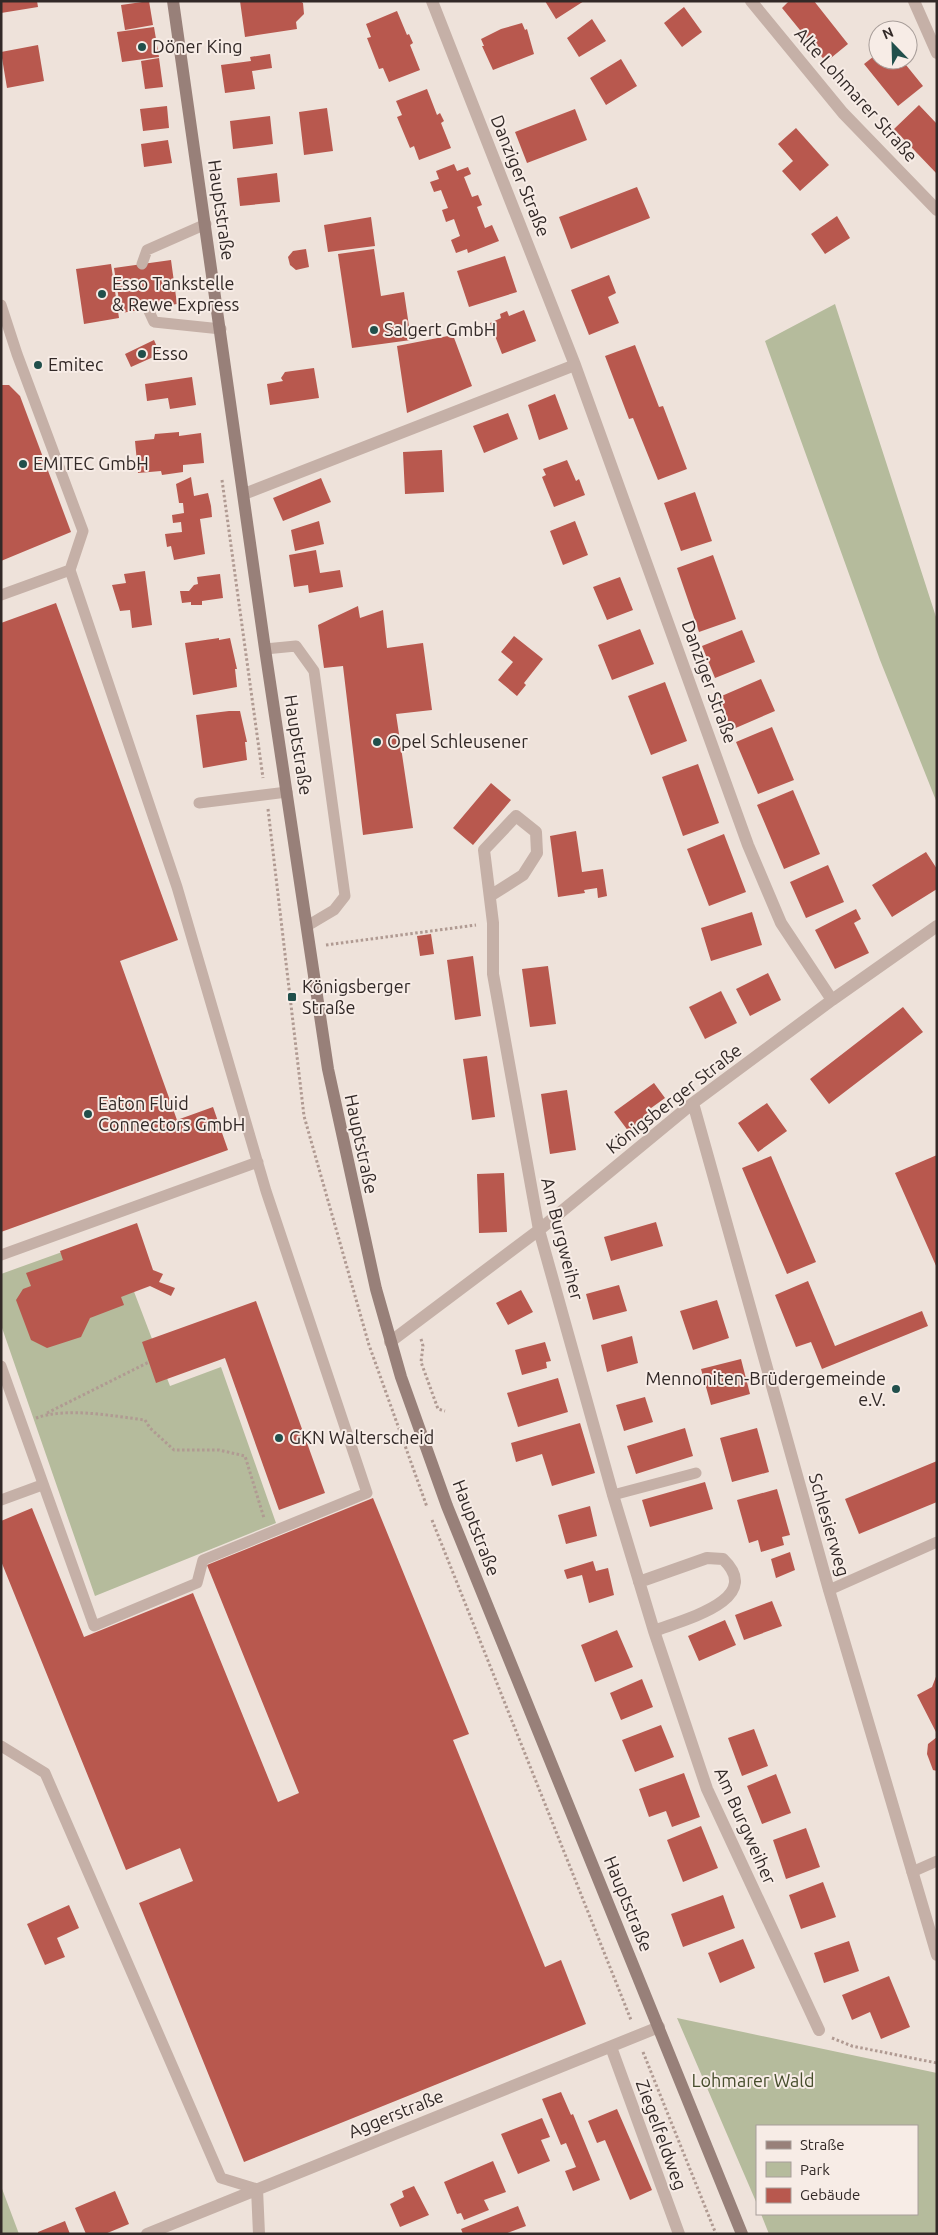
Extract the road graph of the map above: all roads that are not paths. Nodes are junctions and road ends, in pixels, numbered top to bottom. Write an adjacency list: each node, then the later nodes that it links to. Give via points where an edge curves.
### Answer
1 (173, 1): 7 (main road, Hauptstraße)
2 (432, 1): 12 (street, Danziger Straße)
3 (751, 1): 6 (street, Alte Lohmarer Straße, via 843,112)
4 (914, 1): 5 (street)
5 (937, 53)
6 (937, 210)
7 (206, 224): 8 (lane, via 147,250); 11 (main road, Hauptstraße)
8 (142, 264)
9 (1, 305): 14 (lane, via 82,531)
10 (148, 309): 11 (lane, via 154,322)
11 (221, 329): 13 (main road, Hauptstraße)
12 (575, 365): 13 (street); 22 (street, Danziger Straße, via 748,845 781,923)
13 (244, 494): 16 (main road, Hauptstraße)
14 (70, 570): 15 (lane); 24 (lane, via 177,887)
15 (1, 595)
16 (264, 650): 17 (main road, Hauptstraße); 20 (lane, via 296,646 314,671 345,896 334,910)
17 (287, 792): 18 (lane); 20 (main road, Hauptstraße)
18 (199, 803)
19 (490, 896): 19 (street, Am Burgweiher, via 484,850 516,816 536,832 537,854 523,874); 25 (street, Am Burgweiher, via 493,974)
20 (307, 926): 27 (main road, Hauptstraße, via 337,1115)
21 (937, 926): 22 (street, Königsberger Straße)
22 (832, 1000): 23 (street, Königsberger Straße)
23 (694, 1103): 25 (street, Königsberger Straße); 35 (street, Schlesierweg)
24 (258, 1162): 26 (lane); 30 (lane, via 367,1493 203,1560 197,1583 94,1626)
25 (539, 1230): 27 (street, Königsberger Straße); 31 (street, Am Burgweiher)
26 (1, 1255)
27 (390, 1342): 41 (main road, Hauptstraße, via 447,1506)
28 (1, 1366): 30 (lane)
29 (696, 1473): 31 (lane)
30 (42, 1485): 32 (lane)
31 (613, 1495): 34 (street, Am Burgweiher)
32 (1, 1500)
33 (937, 1542): 35 (lane)
34 (639, 1582): 36 (street, Am Burgweiher); 36 (street, via 707,1558 723,1559 733,1569 736,1582 731,1595 713,1607)
35 (829, 1590): 39 (street, Schlesierweg)
36 (654, 1631): 42 (street, Am Burgweiher, via 707,1789)
37 (1, 1746): 44 (lane, via 45,1773 221,2178)
38 (937, 1861): 39 (lane)
39 (912, 1872): 40 (street, Schlesierweg)
40 (937, 1955)
41 (659, 2027): 43 (street, Aggerstraße); 48 (main road, Hauptstraße)
42 (819, 2030)
43 (611, 2048): 44 (street, Aggerstraße); 47 (street, Ziegelfeldweg)
44 (257, 2189): 45 (street, Aggerstraße); 46 (street)
45 (148, 2234)
46 (259, 2234)
47 (679, 2234)
48 (742, 2234)

